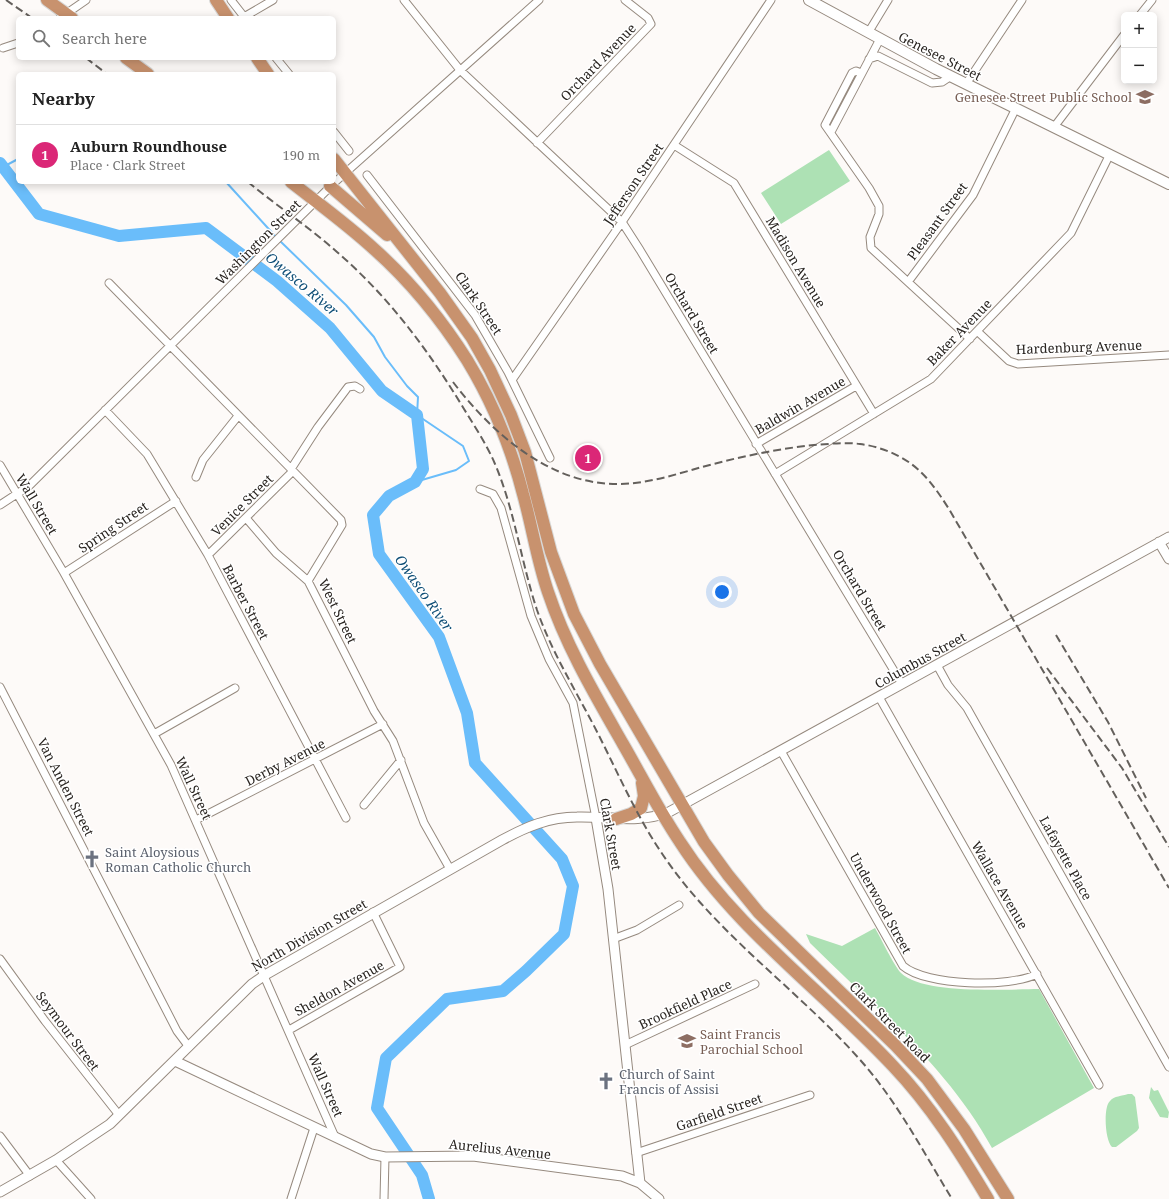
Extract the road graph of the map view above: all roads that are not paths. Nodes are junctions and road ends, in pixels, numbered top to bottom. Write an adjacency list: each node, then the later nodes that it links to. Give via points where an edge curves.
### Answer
1 (47, 0): 15 (highway)
2 (86, 0): 16 (street)
3 (216, 0): 17 (highway)
4 (231, 0): 18 (street)
5 (273, 0): 19 (street)
6 (404, 0): 29 (street, Orchard Street)
7 (539, 0): 29 (street, Washington Street)
8 (625, 0): 38 (street, Orchard Avenue, via 648,18 651,24)
9 (771, 0): 39 (street, Jefferson Street)
10 (888, 0): 20 (street)
11 (1022, 0): 34 (street)
12 (1152, 0): 14 (street)
13 (812, 1): 20 (main road, Genesee Street)
14 (1142, 12)
15 (65, 16)
16 (67, 16)
17 (227, 16)
18 (243, 16)
19 (246, 16)
20 (868, 32): 21 (main road, Genesee Street)
21 (880, 39): 25 (street, Pleasant Street); 33 (main road, Genesee Street)
22 (1121, 39): 36 (street)
23 (16, 44): 24 (street)
24 (3, 48)
25 (869, 59): 33 (street, via 878,56 932,83 942,82); 52 (street, Pleasant Street, via 831,132 879,206 879,214 870,237 871,248)
26 (129, 60): 30 (highway)
27 (258, 60): 31 (highway)
28 (278, 60): 32 (street)
29 (460, 70): 38 (street, Orchard Street); 43 (street, Washington Street)
30 (145, 72)
31 (267, 72)
32 (287, 72)
33 (951, 76): 34 (main road, Genesee Street)
34 (966, 84): 35 (main road, Genesee Street)
35 (1016, 108): 36 (main road, Genesee Street); 52 (street, Pleasant Street, via 972,195)
36 (1054, 127): 41 (main road, Genesee Street)
37 (336, 135): 40 (street)
38 (537, 143): 50 (street, Orchard Street)
39 (674, 145): 50 (street, Jefferson Street); 59 (street, Madison Avenue, via 734,183)
40 (349, 151)
41 (1110, 154): 48 (main road, Genesee Street); 54 (street, Baker Avenue, via 1071,233)
42 (336, 162): 43 (highway, Clark Street Road)
43 (345, 173): 45 (street, Washington Street); 51 (highway, Clark Street Road)
44 (367, 175): 58 (street, Clark Street, via 475,316)
45 (336, 181)
46 (294, 184): 49 (highway)
47 (332, 184): 49 (street, Washington Street); 51 (highway, via 388,236)
48 (1169, 184)
49 (315, 201): 56 (street, Washington Street); 91 (highway, via 375,250 408,282 468,362 509,448 524,496 541,568 560,623 589,684)
50 (622, 222): 58 (street, Jefferson Street); 64 (street, Orchard Street)
51 (401, 244): 93 (highway, Clark Street Road, via 460,320 502,393 525,452 551,552 574,614 600,664)
52 (908, 282): 55 (street, Pleasant Street)
53 (109, 283): 56 (street, West Street)
54 (977, 331): 55 (street, Baker Avenue); 57 (street, Hardenburg Avenue, via 1009,361 1018,364)
55 (970, 338): 62 (street, Baker Avenue, via 927,383)
56 (170, 346): 61 (street, Washington Street); 63 (street, West Street)
57 (1169, 355)
58 (512, 380): 65 (street, Clark Street)
59 (856, 386): 62 (street, Madison Avenue); 64 (street, Baldwin Avenue)
60 (360, 389): 67 (street, Venice Street, via 355,386 348,387)
61 (105, 410): 71 (street, Washington Street); 72 (street, Barber Street, via 147,454)
62 (874, 414): 68 (street, Baker Avenue)
63 (238, 416): 67 (street, West Street); 69 (street, via 203,460)
64 (756, 444): 68 (street, Orchard Street)
65 (550, 458)
66 (0, 465): 71 (street, Wall Street)
67 (292, 470): 74 (street, Venice Street); 80 (street, West Street, via 342,520 342,525)
68 (775, 474): 82 (street, Orchard Street)
69 (196, 477)
70 (480, 489): 96 (street, Clark Street, via 493,494 501,508 531,616 549,659 573,703)
71 (18, 495): 73 (street, Washington Street); 79 (street, Wall Street)
72 (176, 501): 77 (street, Barber Street); 79 (street, Spring Street)
73 (0, 505)
74 (246, 518): 77 (street, Venice Street); 80 (street, via 276,553)
75 (1169, 537): 76 (street, Columbus Street)
76 (1159, 542): 78 (street); 81 (street, Columbus Street)
77 (208, 555): 89 (street, Barber Street)
78 (1169, 559)
79 (64, 573): 87 (street, Wall Street)
80 (308, 581): 86 (street, West Street)
81 (937, 665): 82 (street, Columbus Street); 111 (street, Lafayette Place, via 951,689 967,708)
82 (902, 684): 85 (street, Columbus Street)
83 (0, 687): 109 (street, Van Anden Street, via 177,1031)
84 (235, 688): 87 (street)
85 (879, 697): 88 (street, Columbus Street); 104 (street, Wallace Avenue)
86 (383, 724): 89 (street, Derby Avenue); 90 (street, West Street)
87 (154, 734): 98 (street, Wall Street, via 171,764)
88 (781, 751): 93 (street, Columbus Street); 104 (street, Underwood Street, via 898,959 907,969 924,977 963,982 1014,981)
89 (316, 760): 95 (street, Barber Street); 98 (street, Derby Avenue)
90 (401, 760): 92 (street); 99 (street, West Street, via 424,823)
91 (638, 770): 94 (highway); 97 (highway, via 643,787 643,803 637,811)
92 (364, 805)
93 (683, 805): 94 (street, North Division Street); 129 (highway, Clark Street Road, via 704,842 759,913 895,1044 927,1079 964,1129)
94 (663, 815): 97 (street, North Division Street); 128 (highway, via 686,851 723,898 875,1047 909,1084 942,1126)
95 (346, 818)
96 (596, 818): 97 (street, North Division Street); 99 (street, North Division Street, via 567,817 541,822); 102 (street, Clark Street)
97 (616, 819)
98 (196, 820): 105 (street, Wall Street)
99 (450, 869): 101 (street, North Division Street)
100 (679, 905): 102 (street, via 637,930)
101 (373, 912): 105 (street, North Division Street); 107 (street, Sheldon Avenue, via 400,967)
102 (614, 939): 108 (street, Clark Street)
103 (0, 959): 114 (street, Seymour Street)
104 (1037, 974): 112 (street, Wallace Avenue)
105 (265, 975): 107 (street, Wall Street); 109 (street, North Division Street, via 252,984)
106 (756, 984): 108 (street, Brookfield Place)
107 (289, 1030): 117 (street, Wall Street)
108 (625, 1045): 118 (street, Clark Street)
109 (189, 1047): 110 (street, North Division Street)
110 (175, 1061): 114 (street, North Division Street); 115 (street, Aurelius Avenue)
111 (1169, 1067)
112 (1100, 1085)
113 (810, 1095): 118 (street, Garfield Street)
114 (119, 1115): 120 (street, North Division Street)
115 (313, 1132): 117 (street, Aurelius Avenue); 125 (street)
116 (0, 1136): 121 (street)
117 (335, 1137): 119 (street, Aurelius Avenue, via 371,1154)
118 (636, 1153): 122 (street, Clark Street)
119 (388, 1156): 122 (street, Aurelius Avenue, via 472,1156 622,1176); 126 (street)
120 (56, 1160): 121 (street, North Division Street); 124 (street)
121 (30, 1176): 123 (street, North Division Street)
122 (640, 1183): 127 (street)
123 (0, 1192)
124 (91, 1199)
125 (291, 1199)
126 (384, 1199)
127 (659, 1199)
128 (988, 1199)
129 (1008, 1199)

